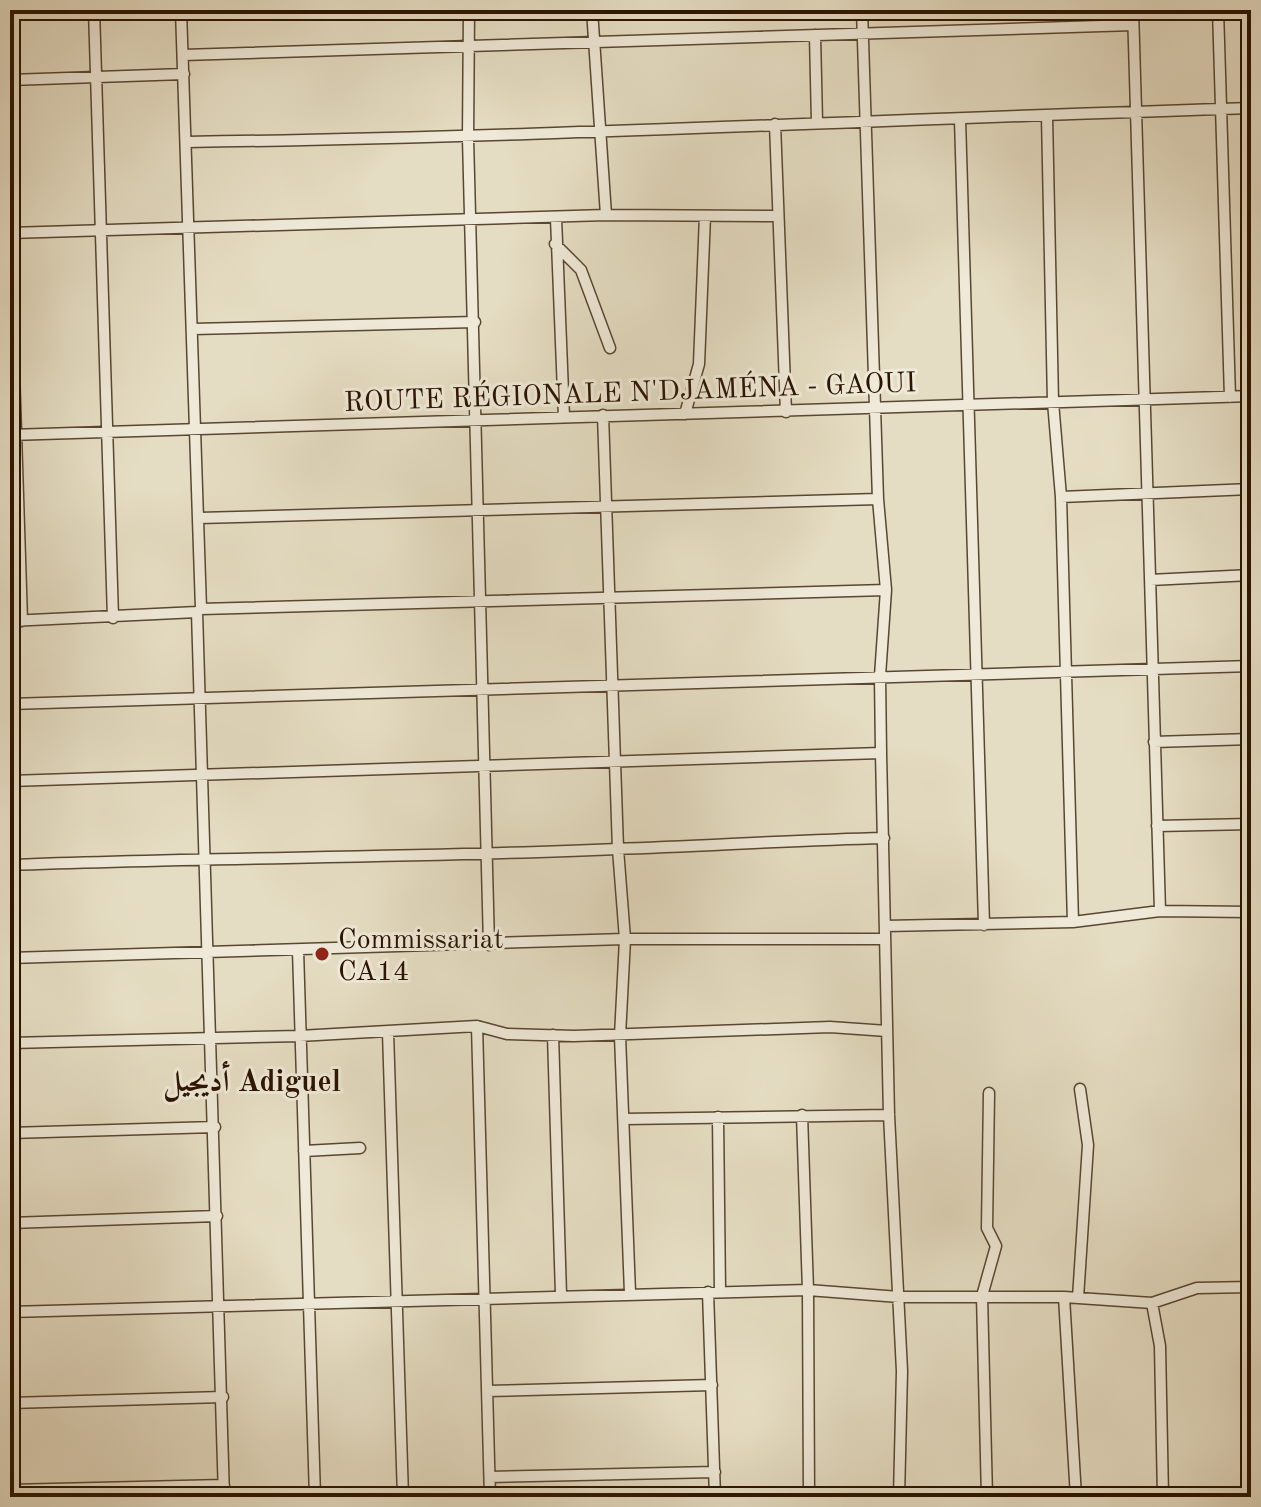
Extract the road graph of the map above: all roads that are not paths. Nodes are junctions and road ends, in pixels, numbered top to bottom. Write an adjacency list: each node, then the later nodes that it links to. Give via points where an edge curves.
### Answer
1 (94, 10): 15 (street)
2 (181, 10): 13 (street)
3 (469, 10): 12 (street)
4 (592, 10): 11 (street)
5 (862, 10): 9 (street)
6 (1133, 10): 8 (street)
7 (1218, 10): 18 (street)
8 (1133, 25): 9 (street); 19 (street)
9 (863, 33): 10 (street); 22 (street)
10 (815, 35): 11 (street); 23 (street)
11 (593, 39): 12 (street); 25 (street)
12 (469, 43): 13 (street); 26 (street)
13 (183, 55): 14 (street)
14 (184, 74): 15 (street); 27 (street)
15 (96, 76): 16 (street); 34 (street)
16 (10, 80)
17 (1251, 108): 18 (street)
18 (1220, 109): 19 (street); 42 (street)
19 (1136, 113): 20 (street); 43 (street)
20 (1047, 116): 21 (street); 44 (street)
21 (960, 119): 22 (street); 45 (street)
22 (865, 122): 23 (street); 46 (street)
23 (817, 123): 24 (street)
24 (775, 124): 25 (street); 30 (street)
25 (600, 129): 26 (street); 28 (street)
26 (468, 138): 27 (street); 31 (street)
27 (187, 142): 33 (street)
28 (606, 215): 29 (street); 32 (street)
29 (705, 216): 30 (street); 48 (street, via 699,364)
30 (776, 216): 47 (street)
31 (472, 218): 32 (street); 33 (street); 38 (street)
32 (556, 218): 36 (street)
33 (189, 228): 34 (street); 39 (street)
34 (99, 232): 35 (street); 53 (street)
35 (10, 233)
36 (555, 244): 40 (street, via 581,270); 50 (street)
37 (10, 246): 54 (street)
38 (475, 322): 39 (street); 51 (street)
39 (193, 329): 52 (street)
40 (610, 348)
41 (1251, 396): 42 (street, ROUTE RÉGIONALE N'DJAMÉNA - GAOUI)
42 (1230, 397): 43 (street, ROUTE RÉGIONALE N'DJAMÉNA - GAOUI)
43 (1145, 400): 44 (street, ROUTE RÉGIONALE N'DJAMÉNA - GAOUI); 56 (street)
44 (1053, 402): 45 (street, ROUTE RÉGIONALE N'DJAMÉNA - GAOUI); 57 (street)
45 (969, 405): 46 (street, ROUTE RÉGIONALE N'DJAMÉNA - GAOUI); 74 (street)
46 (876, 408): 47 (street, ROUTE RÉGIONALE N'DJAMÉNA - GAOUI); 58 (street)
47 (786, 412): 48 (street, ROUTE RÉGIONALE N'DJAMÉNA - GAOUI)
48 (685, 414): 49 (street, ROUTE RÉGIONALE N'DJAMÉNA - GAOUI)
49 (603, 415): 50 (street, ROUTE RÉGIONALE N'DJAMÉNA - GAOUI); 59 (street)
50 (564, 417): 51 (street, ROUTE RÉGIONALE N'DJAMÉNA - GAOUI)
51 (477, 420): 52 (street, ROUTE RÉGIONALE N'DJAMÉNA - GAOUI); 60 (street)
52 (196, 430): 53 (street, ROUTE RÉGIONALE N'DJAMÉNA - GAOUI); 61 (street)
53 (104, 432): 54 (street, ROUTE RÉGIONALE N'DJAMÉNA - GAOUI); 68 (street)
54 (14, 435): 70 (street)
55 (1251, 489): 56 (street)
56 (1148, 493): 57 (street); 63 (street)
57 (1061, 497): 73 (street)
58 (878, 499): 59 (street); 64 (street)
59 (606, 505): 60 (street); 65 (street)
60 (477, 509): 61 (street); 66 (street)
61 (199, 518): 67 (street)
62 (1251, 575): 63 (street)
63 (1150, 580): 72 (street)
64 (886, 590): 65 (street); 75 (street)
65 (611, 595): 66 (street); 76 (street)
66 (480, 600): 67 (street); 77 (street)
67 (199, 610): 68 (street); 78 (street)
68 (113, 618): 70 (street)
69 (10, 621): 70 (street)
70 (22, 621)
71 (1251, 666): 72 (street)
72 (1153, 668): 73 (street); 81 (street)
73 (1064, 671): 74 (street); 96 (street)
74 (978, 675): 75 (street); 97 (street)
75 (880, 676): 76 (street); 82 (street)
76 (612, 687): 77 (street); 83 (street)
77 (485, 691): 78 (street); 84 (street)
78 (202, 698): 79 (street); 85 (street)
79 (10, 704)
80 (1251, 739): 81 (street)
81 (1154, 742): 88 (street)
82 (881, 753): 83 (street); 89 (street)
83 (616, 759): 84 (street); 90 (street)
84 (486, 764): 85 (street); 91 (street)
85 (205, 772): 86 (street); 92 (street)
86 (10, 781)
87 (1251, 824): 88 (street)
88 (1157, 826): 94 (street)
89 (884, 838): 90 (street); 98 (street)
90 (618, 849): 91 (street); 99 (street)
91 (489, 852): 92 (street); 101 (street)
92 (208, 857): 93 (street); 102 (street)
93 (10, 865)
94 (1160, 911): 95 (street); 96 (street)
95 (1251, 912)
96 (1073, 922): 97 (street)
97 (984, 925): 98 (street)
98 (885, 926): 100 (street)
99 (625, 939): 100 (street); 101 (street); 111 (street)
100 (885, 939): 106 (street)
101 (489, 945): 103 (street)
102 (209, 950): 103 (street); 104 (street); 109 (street)
103 (298, 950): 110 (street)
104 (10, 958)
105 (477, 1026): 107 (street); 108 (street, via 507,1034); 132 (street)
106 (887, 1031): 111 (street, via 830,1027); 116 (street)
107 (388, 1032): 110 (street); 136 (street)
108 (553, 1035): 111 (street); 130 (street)
109 (213, 1036): 110 (street); 112 (street); 119 (street)
110 (299, 1036): 122 (street)
111 (620, 1036): 118 (street)
112 (10, 1043)
113 (1080, 1089): 135 (street, via 1088,1145)
114 (989, 1093): 131 (street, via 987,1228 996,1246)
115 (802, 1115): 116 (street); 117 (street); 126 (street)
116 (889, 1115): 133 (street)
117 (718, 1117): 118 (street); 128 (street)
118 (624, 1119): 129 (street)
119 (215, 1127): 120 (street); 123 (street)
120 (10, 1133)
121 (360, 1148): 122 (street)
122 (304, 1151): 137 (street)
123 (217, 1216): 124 (street); 139 (street)
124 (10, 1223)
125 (1251, 1287): 138 (street, via 1197,1288)
126 (808, 1290): 128 (street); 133 (street); 153 (street)
127 (708, 1292): 128 (street); 129 (street); 141 (street)
128 (720, 1292)
129 (630, 1293): 130 (street)
130 (561, 1295): 132 (street)
131 (982, 1296): 133 (street); 134 (street); 155 (street)
132 (483, 1297): 136 (street); 142 (street)
133 (899, 1297): 154 (street)
134 (1064, 1297): 135 (street); 156 (street)
135 (1078, 1298): 138 (street)
136 (396, 1301): 137 (street); 150 (street)
137 (311, 1303): 139 (street); 149 (street)
138 (1152, 1303): 157 (street, via 1160,1346)
139 (220, 1305): 140 (street); 143 (street)
140 (10, 1312)
141 (712, 1385): 142 (street); 145 (street)
142 (487, 1391): 146 (street)
143 (223, 1397): 144 (street); 148 (street)
144 (10, 1403)
145 (715, 1472): 146 (street); 152 (street)
146 (490, 1477): 151 (street)
147 (10, 1490): 148 (street)
148 (224, 1491)
149 (315, 1497)
150 (403, 1497)
151 (490, 1497)
152 (715, 1497)
153 (809, 1497)
154 (899, 1497)
155 (987, 1497)
156 (1076, 1497)
157 (1163, 1497)

